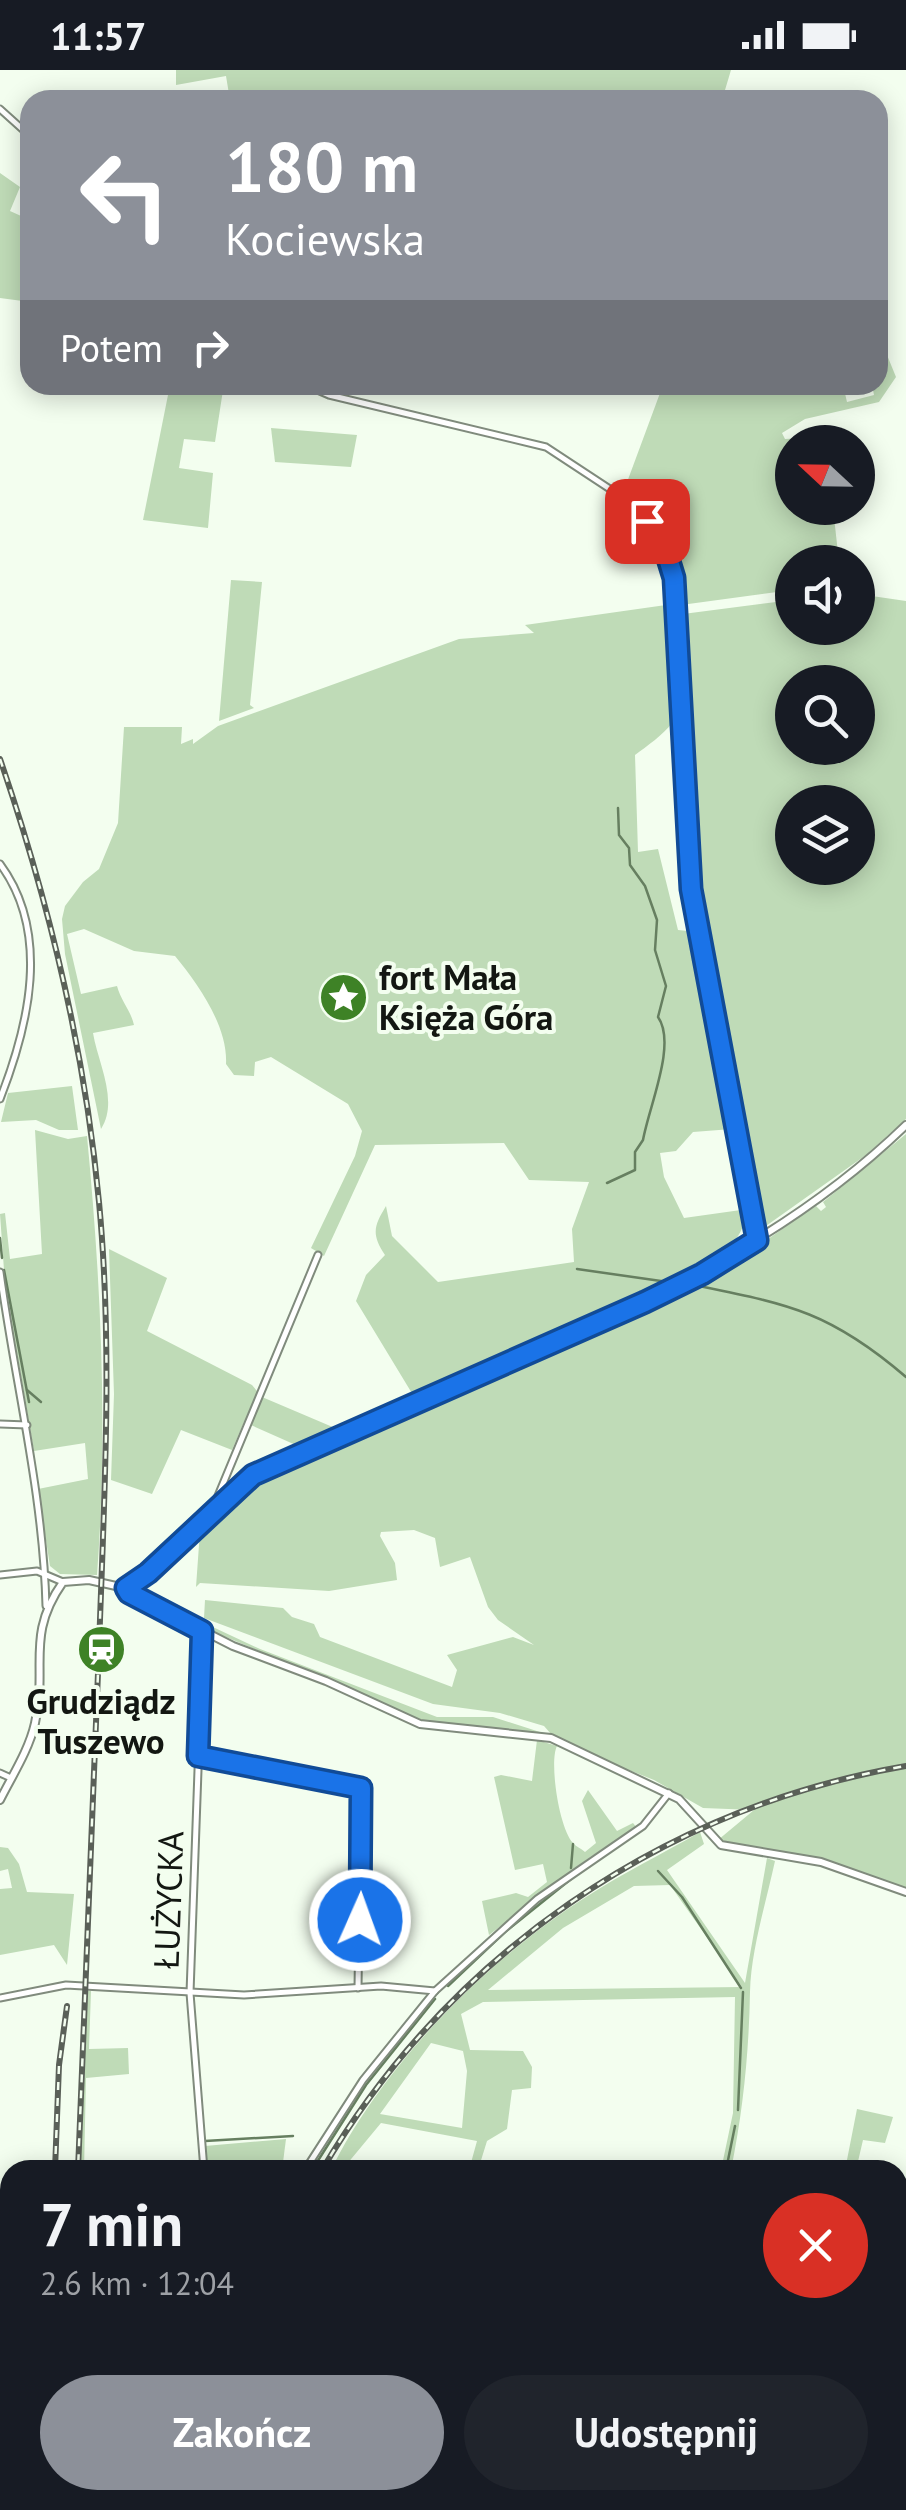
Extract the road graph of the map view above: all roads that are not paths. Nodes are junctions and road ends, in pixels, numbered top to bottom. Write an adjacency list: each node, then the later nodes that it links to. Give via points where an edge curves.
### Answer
1 (0, 108): 2 (street)
2 (20, 127)
3 (327, 395): 7 (street, via 546,446 633,506 663,542 677,608 691,889)
4 (0, 864): 5 (street, via 21,895 30,953 26,1013)
5 (0, 1099)
6 (906, 1125): 7 (street)
7 (757, 1240): 12 (street, via 645,1302 272,1465)
8 (318, 1256): 12 (street)
9 (0, 1272): 11 (street)
10 (0, 1424): 11 (street)
11 (27, 1425): 13 (street)
12 (210, 1516): 16 (street)
13 (46, 1573): 14 (street); 15 (street); 17 (street)
14 (0, 1576)
15 (63, 1582): 16 (street); 17 (street)
16 (126, 1588): 18 (street)
17 (46, 1606): 21 (street, via 36,1719)
18 (202, 1631): 19 (street, ŁUŻYCKA); 22 (street, via 420,1724 551,1738)
19 (198, 1756): 25 (street, via 361,1788); 27 (street, ŁUŻYCKA)
20 (0, 1773): 21 (street)
21 (11, 1778): 23 (street)
22 (668, 1793): 24 (street, via 687,1804 717,1844 821,1862); 26 (street, via 643,1826 538,1899)
23 (0, 1800)
24 (906, 1892)
25 (358, 1988): 26 (street); 27 (street)
26 (435, 1992): 30 (street, via 362,2080)
27 (190, 1993): 28 (street, via 66,1986); 29 (street, ŁUŻYCKA)
28 (0, 1998)
29 (203, 2160)
30 (312, 2160)

